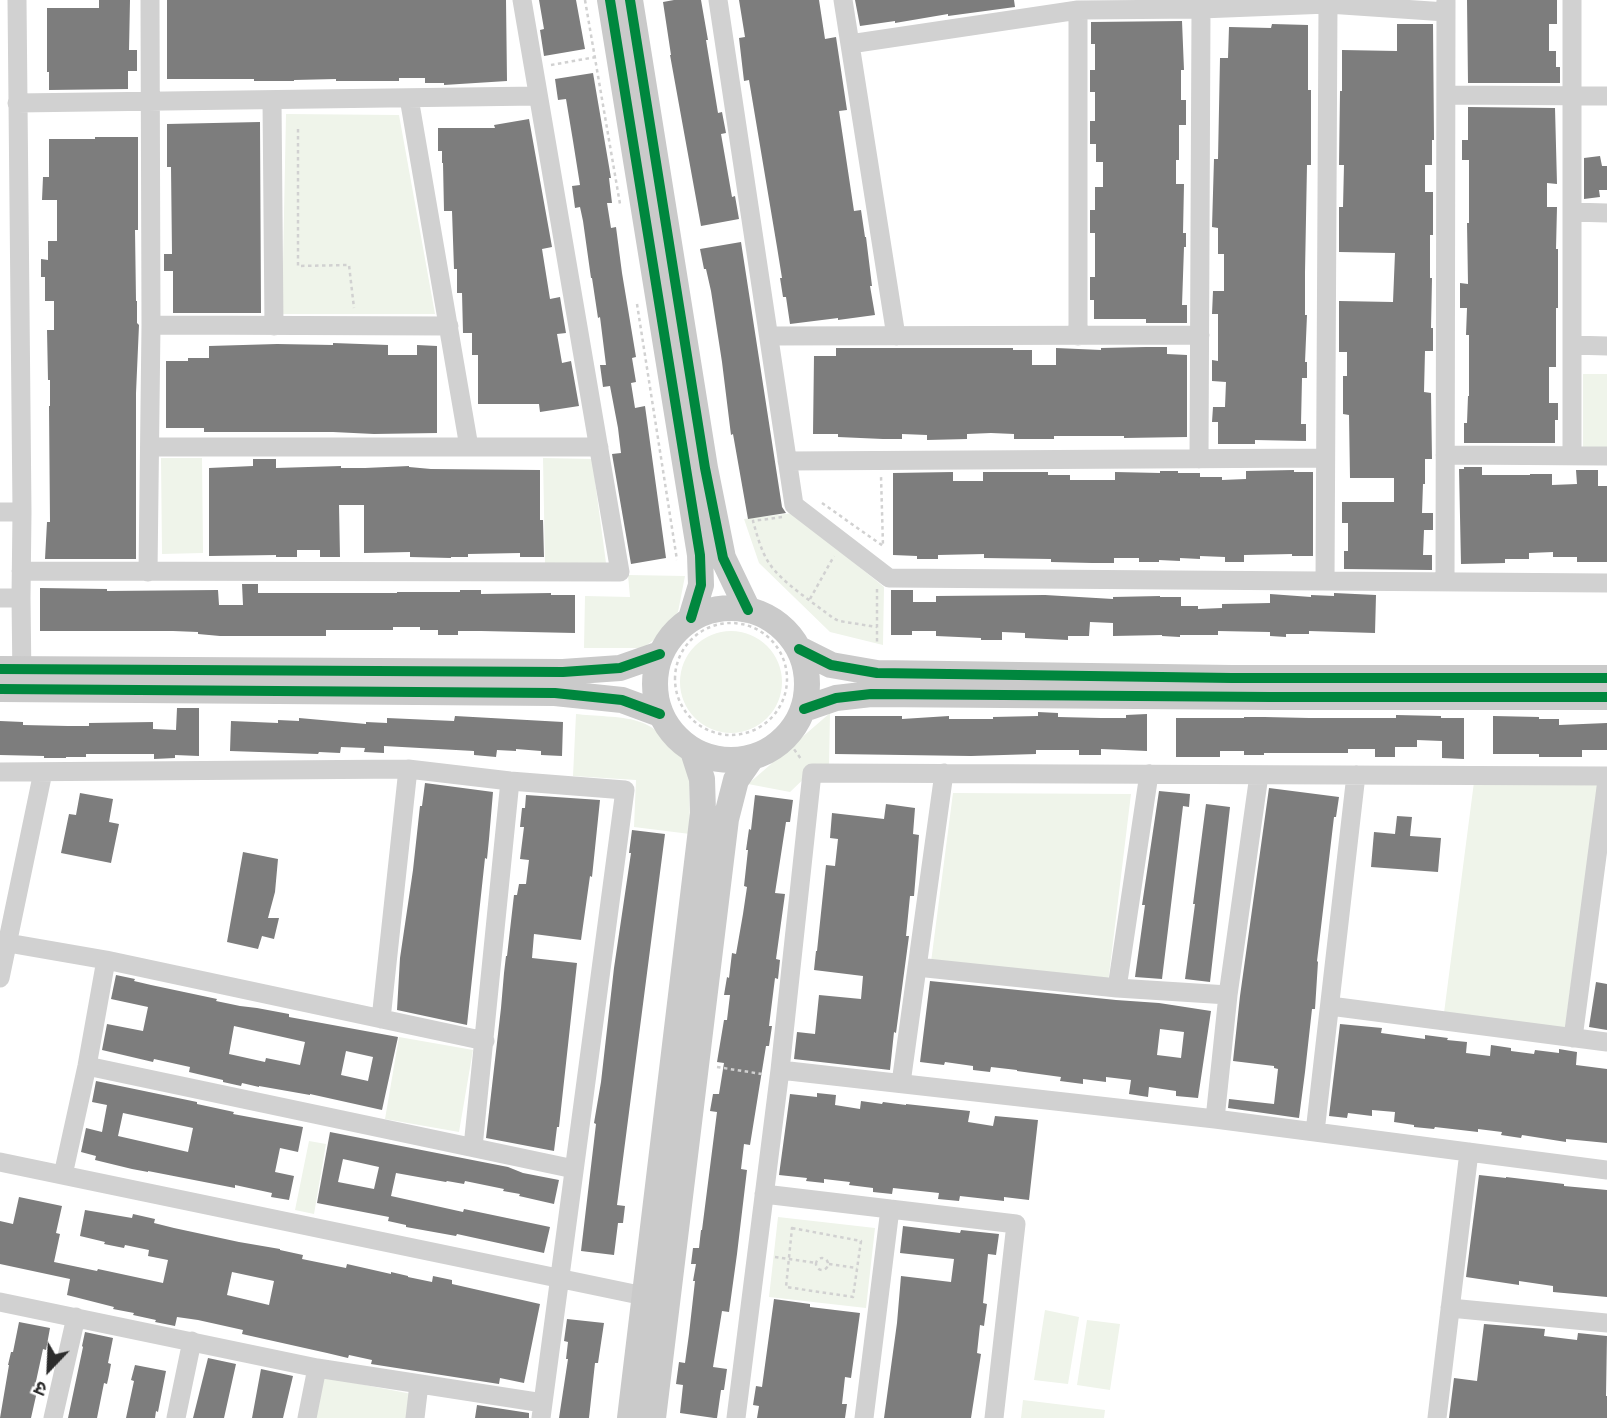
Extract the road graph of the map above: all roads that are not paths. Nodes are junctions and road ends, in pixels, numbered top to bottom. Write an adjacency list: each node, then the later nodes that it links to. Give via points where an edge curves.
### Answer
1 (17, 0): 21 (street)
2 (150, 0): 20 (street)
3 (522, 0): 15 (street)
4 (610, 0): 53 (street, via 700,555 701,585)
5 (630, 0): 52 (street, via 714,516 723,558)
6 (718, 0): 31 (street)
7 (843, 0): 13 (street)
8 (1572, 0): 18 (street)
9 (1328, 4): 10 (street); 11 (street); 40 (street)
10 (1446, 6): 14 (street)
11 (1201, 9): 12 (street); 28 (street)
12 (1078, 10): 13 (street); 30 (street)
13 (850, 44): 29 (street)
14 (1446, 95): 18 (street); 37 (street)
15 (538, 96): 17 (street); 36 (street)
16 (1607, 96): 18 (street)
17 (409, 97): 19 (street); 27 (street)
18 (1572, 97): 23 (street)
19 (272, 100): 20 (street); 26 (street)
20 (150, 101): 21 (street); 25 (street)
21 (18, 103): 22 (street)
22 (10, 208): 44 (street)
23 (1572, 212): 24 (street); 32 (street)
24 (1607, 213)
25 (151, 325): 26 (street); 34 (street)
26 (274, 326): 27 (street)
27 (449, 326): 35 (street)
28 (1200, 335): 30 (street); 41 (street)
29 (896, 336): 30 (street); 31 (street)
30 (1079, 336)
31 (769, 337): 42 (street)
32 (1572, 345): 33 (street); 38 (street)
33 (1607, 346)
34 (150, 447): 35 (street); 46 (street)
35 (468, 447): 36 (street)
36 (598, 447): 46 (street, via 620,572)
37 (1446, 455): 38 (street); 48 (street)
38 (1572, 456): 39 (street)
39 (1607, 456)
40 (1325, 458): 41 (street); 47 (street)
41 (1199, 459): 42 (street)
42 (787, 461): 47 (street, via 794,505 889,578)
43 (0, 512): 44 (street)
44 (22, 512): 45 (street)
45 (21, 571): 46 (street); 51 (street)
46 (148, 572)
47 (1325, 581): 48 (street)
48 (1445, 582): 49 (street)
49 (1607, 583)
50 (0, 598): 51 (street)
51 (21, 598): 57 (street)
52 (748, 610): 53 (street, via 722,608); 54 (street, via 777,624)
53 (691, 618): 55 (street)
54 (799, 649): 56 (street, via 831,665 877,673); 59 (street, via 807,682)
55 (660, 654): 57 (street, via 620,668 563,672); 60 (street, via 654,691)
56 (1607, 678)
57 (11, 679): 60 (street, via 555,693 622,699)
58 (1607, 697): 59 (street, via 871,694 836,698)
59 (804, 709): 62 (street, via 786,738)
60 (660, 714): 61 (street, via 675,737)
61 (698, 740): 62 (street, via 719,760); 98 (street, via 703,813)
62 (752, 757): 112 (street, via 736,780 726,819)
63 (408, 769): 65 (street); 71 (street); 80 (street)
64 (0, 772): 65 (street)
65 (43, 772): 72 (street)
66 (944, 774): 67 (street); 75 (street); 85 (street, via 812,773)
67 (1149, 774): 68 (street); 77 (street)
68 (1259, 775): 69 (street); 78 (street)
69 (1356, 775): 70 (street); 79 (street)
70 (1607, 778): 81 (street)
71 (510, 781): 82 (street); 92 (street, via 625,790)
72 (7, 908): 73 (street)
73 (8, 943): 74 (street); 76 (street)
74 (106, 960): 80 (street); 84 (street)
75 (917, 967): 77 (street); 86 (street)
76 (0, 978)
77 (1117, 988): 78 (street)
78 (1228, 995): 87 (street)
79 (1330, 1006): 81 (street); 88 (street)
80 (381, 1020): 82 (street)
81 (1573, 1038): 83 (street)
82 (485, 1041): 89 (street)
83 (1607, 1042)
84 (86, 1066): 89 (street); 94 (street)
85 (780, 1073): 86 (street); 95 (street)
86 (901, 1083): 87 (street)
87 (1215, 1119): 88 (street)
88 (1315, 1132): 90 (street)
89 (472, 1147): 92 (street)
90 (1469, 1152): 93 (street); 100 (street)
91 (0, 1162): 94 (street)
92 (573, 1169): 97 (street)
93 (1607, 1170)
94 (63, 1175): 97 (street)
95 (764, 1194): 96 (street); 113 (street)
96 (890, 1209): 114 (street); 115 (street, via 1016,1224)
97 (560, 1279): 98 (street); 106 (street)
98 (644, 1296): 111 (street)
99 (0, 1302): 101 (street)
100 (1450, 1308): 102 (street); 116 (street)
101 (76, 1317): 103 (street); 107 (street)
102 (1607, 1324)
103 (191, 1341): 104 (street); 108 (street)
104 (317, 1368): 105 (street); 109 (street)
105 (419, 1384): 106 (street); 110 (street)
106 (542, 1411)
107 (53, 1418)
108 (176, 1418)
109 (307, 1418)
110 (415, 1418)
111 (630, 1418)
112 (653, 1418)
113 (736, 1418)
114 (864, 1418)
115 (994, 1418)
116 (1437, 1418)

